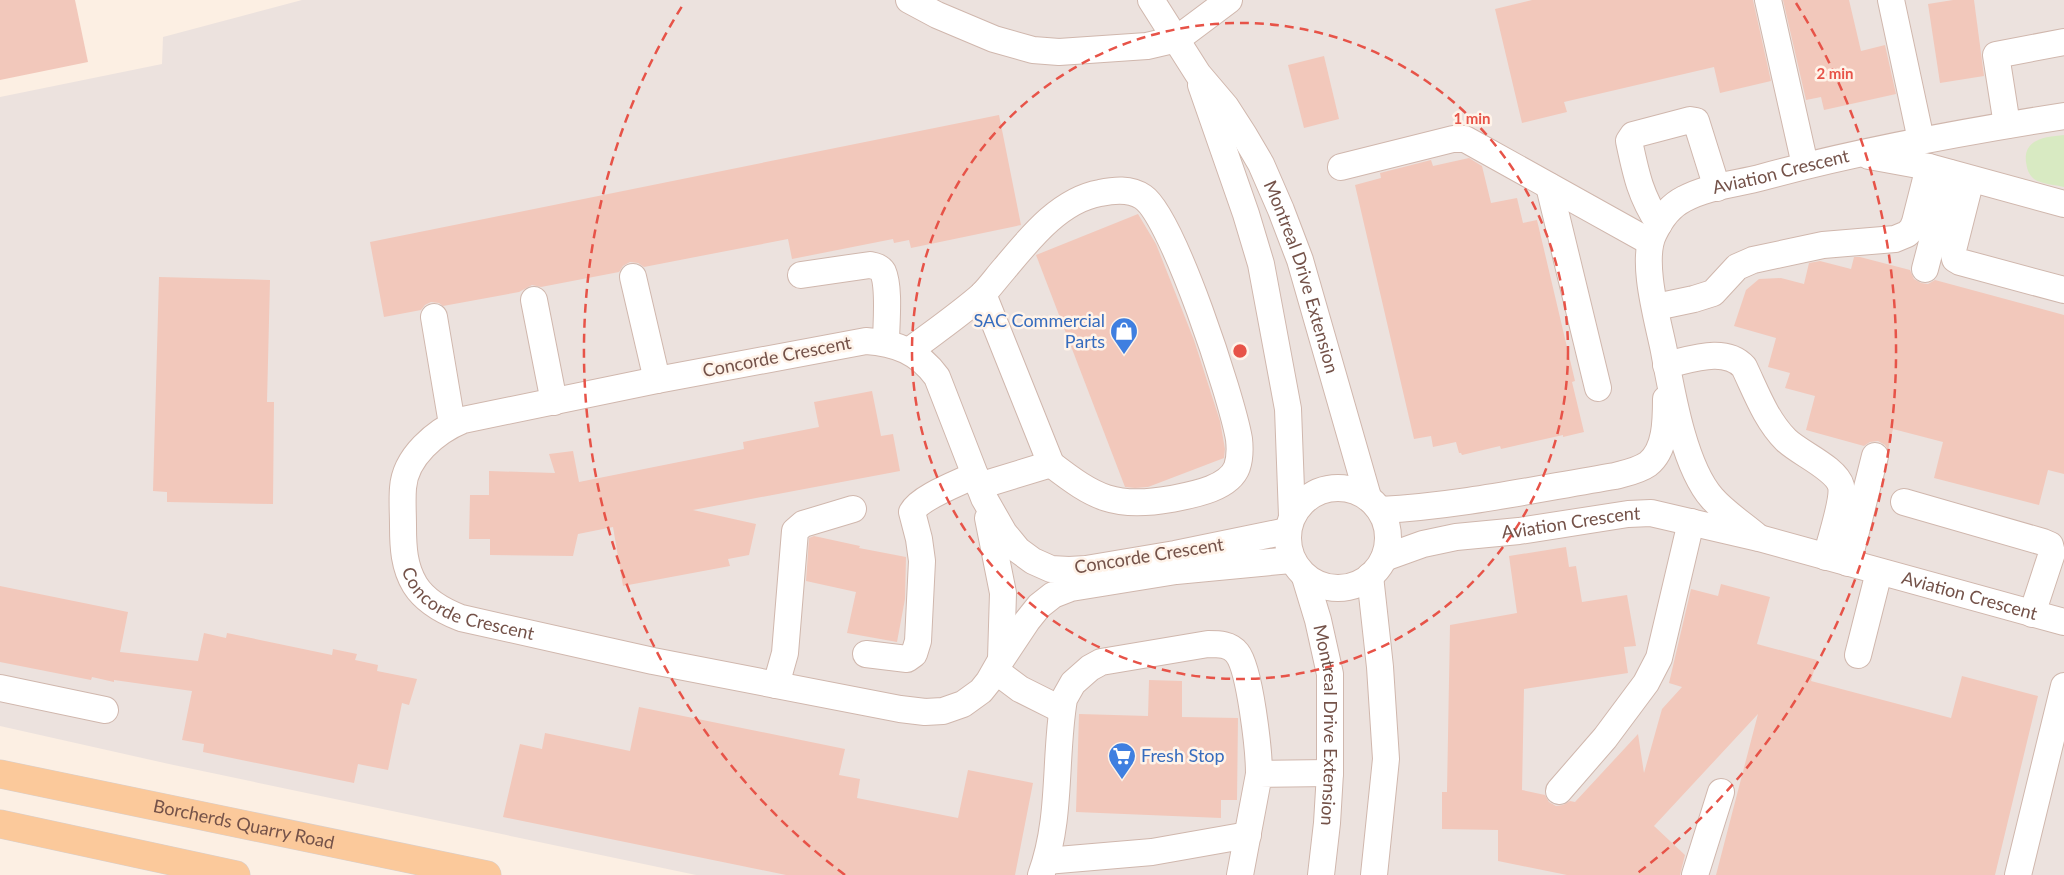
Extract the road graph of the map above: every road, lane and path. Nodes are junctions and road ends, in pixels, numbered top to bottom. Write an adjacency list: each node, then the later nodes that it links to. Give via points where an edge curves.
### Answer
1 (909, 0): 6 (street, via 994,39 1033,50 1058,52 1147,46)
2 (1150, 0): 6 (street, Montreal Drive Extension)
3 (1229, 0): 6 (street)
4 (1768, 0): 13 (street)
5 (1891, 0): 11 (street)
6 (1177, 39): 8 (street, Montreal Drive Extension)
7 (2064, 42): 10 (street, via 1996,55)
8 (1198, 74): 38 (street, Montreal Drive Extension, via 1226,107 1244,136 1261,164 1281,210); 41 (street, Montreal Drive Extension, via 1261,264 1288,408)
9 (2064, 116): 10 (street, Aviation Crescent)
10 (2007, 125): 11 (street, Aviation Crescent)
11 (1921, 140): 12 (street, Aviation Crescent)
12 (1858, 154): 13 (street, Aviation Crescent); 15 (street, Aviation Crescent)
13 (1806, 165): 17 (street, Aviation Crescent)
14 (1341, 167): 16 (street, via 1453,139 1465,139)
15 (1950, 173): 18 (street, Aviation Crescent); 20 (street); 23 (street, via 1955,259); 26 (street, via 1907,234 1884,240 1823,245 1753,260 1737,267 1712,293)
16 (1548, 186): 19 (street); 31 (street)
17 (1717, 188): 19 (street, Aviation Crescent, via 1698,193 1671,207); 19 (street, via 1696,121 1633,135 1629,141)
18 (2064, 204)
19 (1654, 233): 26 (street, Aviation Crescent, via 1648,266)
20 (1925, 269)
21 (801, 275): 28 (street, via 870,265 879,268 883,273)
22 (632, 277): 30 (street)
23 (2064, 290)
24 (983, 294): 28 (street); 35 (street); 35 (street, via 1033,237 1066,206 1098,193 1116,190 1142,196 1153,206 1198,304 1239,440 1240,455 1232,475 1200,494 1128,503 1100,497)
25 (534, 300): 32 (street)
26 (1656, 307): 29 (street, Aviation Crescent)
27 (434, 317): 33 (street)
28 (897, 347): 30 (street, Concorde Crescent, via 856,342); 36 (street, Concorde Crescent, via 928,365 937,377)
29 (1667, 369): 38 (street, Aviation Crescent, via 1665,424 1660,448 1648,464 1635,470 1476,501 1427,507); 42 (street, Aviation Crescent, via 1693,468 1712,498); 43 (street, via 1704,357 1724,356 1738,360 1772,423 1786,441 1839,481 1842,496)
30 (657, 380): 32 (street, Concorde Crescent)
31 (1598, 388)
32 (554, 402): 33 (street, Concorde Crescent)
33 (452, 424): 52 (street, Concorde Crescent, via 414,458 403,487 407,569 429,600 460,618)
34 (1875, 456): 43 (street)
35 (1051, 464): 36 (street)
36 (979, 486): 41 (street, Concorde Crescent, via 1004,533 1018,550 1051,568 1086,569 1175,554); 49 (street, via 926,499 916,506 912,512 922,561 918,641 914,654 907,659); 51 (street, Concorde Crescent, via 1003,593)
37 (1904, 502): 47 (street, via 2050,545 2052,553)
38 (1374, 504): 41 (street, via 1355,490 1325,489 1306,499); 44 (street, via 1388,532 1388,545)
39 (853, 509): 52 (street, via 803,524 795,531 785,653)
40 (1691, 522): 42 (street, Aviation Crescent); 44 (street, Aviation Crescent, via 1651,513 1633,513 1519,531 1456,537 1423,544); 60 (street, via 1659,658 1646,683 1605,738)
41 (1290, 524): 45 (street)
42 (1759, 538): 43 (street, Aviation Crescent)
43 (1837, 560): 46 (street, Aviation Crescent)
44 (1377, 567): 45 (street, via 1361,583 1332,588 1318,584); 69 (street, via 1386,759)
45 (1298, 568): 51 (street, Concorde Crescent, via 1186,569 1071,588 1053,595 1039,606); 57 (street, Montreal Drive Extension, via 1318,620 1330,674)
46 (1879, 572): 47 (street, Aviation Crescent); 50 (street)
47 (2032, 614): 48 (street, Aviation Crescent)
48 (2064, 622)
49 (866, 654)
50 (1858, 655)
51 (998, 665): 52 (street, Concorde Crescent, via 981,691 963,704 943,711 900,709); 56 (street, via 1020,690)
52 (776, 685)
53 (2064, 686): 71 (street)
54 (0, 688): 55 (street)
55 (104, 710)
56 (1062, 710): 59 (street, via 1066,693 1073,683 1096,664 1208,644 1227,645 1238,654 1244,669 1258,747); 64 (street, via 1054,815)
57 (1330, 773): 59 (street); 68 (street, Montreal Drive Extension)
58 (0, 774): 66 (main road, Borcherds Quarry Road)
59 (1259, 774): 63 (street)
60 (1559, 791)
61 (1721, 792): 70 (street)
62 (0, 824): 65 (main road)
63 (1248, 836): 64 (street); 67 (street)
64 (1043, 868)
65 (236, 875)
66 (487, 875)
67 (1240, 875)
68 (1321, 875)
69 (1374, 875)
70 (1695, 875)
71 (2018, 875)

